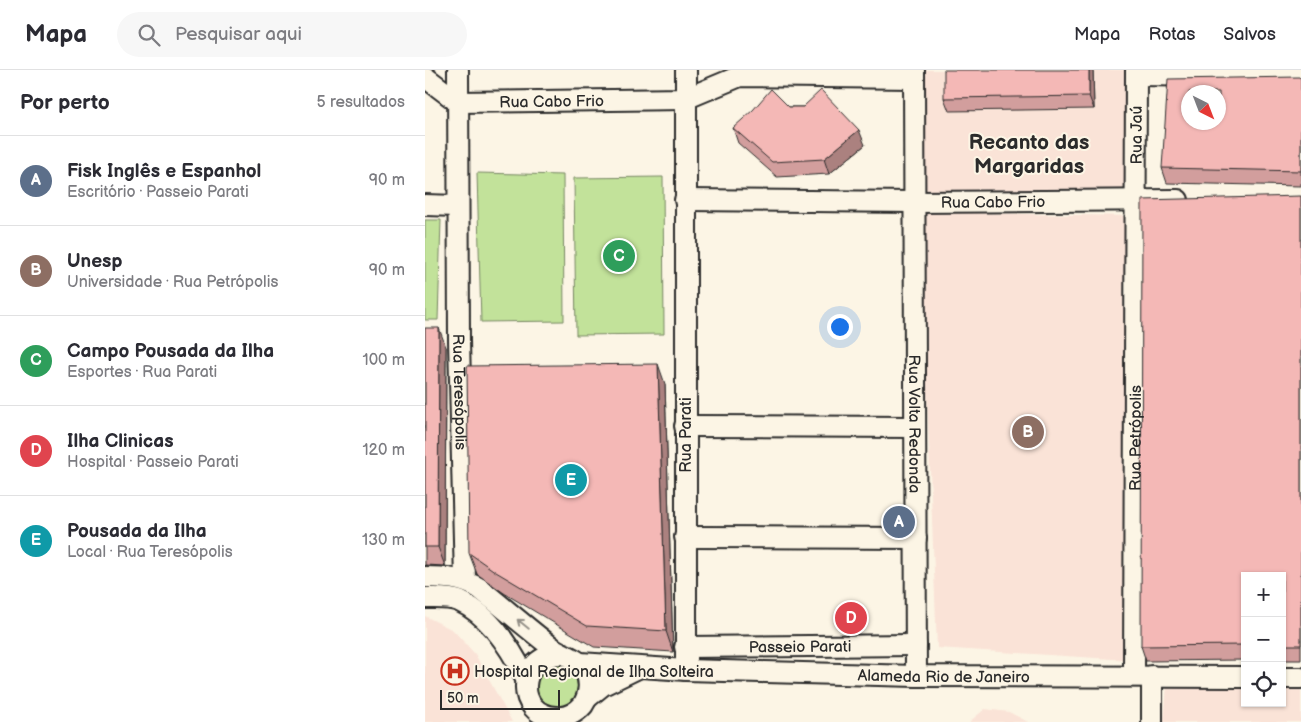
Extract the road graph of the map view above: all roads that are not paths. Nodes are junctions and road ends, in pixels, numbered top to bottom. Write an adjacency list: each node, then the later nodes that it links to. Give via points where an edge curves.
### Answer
1 (458, 70): 8 (street, Rua Teresópolis)
2 (686, 70): 7 (street, Rua Parati)
3 (1136, 72): 6 (street); 11 (street, Rua Jaú)
4 (914, 74): 7 (street, via 740,76); 12 (street, Rua Volta Redonda)
5 (425, 77): 8 (street)
6 (1301, 77)
7 (685, 99): 8 (street, Rua Cabo Frio); 10 (street, Rua Parati)
8 (458, 102): 14 (street, Rua Teresópolis)
9 (1194, 199): 11 (street, Rua Cabo Frio)
10 (685, 200): 12 (street, Rua Cabo Frio); 15 (street, Rua Parati)
11 (1135, 200): 12 (street, Rua Cabo Frio); 28 (street, Rua Petrópolis)
12 (914, 202): 16 (street, Rua Volta Redonda)
13 (425, 205): 14 (street)
14 (457, 206): 20 (street, Rua Teresópolis)
15 (685, 426): 16 (street); 17 (street, Rua Parati)
16 (915, 426): 18 (street, Rua Volta Redonda)
17 (685, 537): 18 (street); 23 (street, Rua Parati)
18 (916, 538): 22 (street, Rua Volta Redonda)
19 (425, 577): 20 (street)
20 (465, 580): 24 (street, one-way to 20)
21 (425, 598): 32 (street, Alameda Rio de Janeiro, via 459,601 481,616 509,648)
22 (916, 645): 23 (street, Passeio Parati); 27 (street, Rua Volta Redonda)
23 (685, 647): 26 (street, Rua Parati)
24 (571, 658): 25 (street, Alameda Rio de Janeiro); 32 (street, Alameda Rio de Janeiro, via 543,657 529,670); 33 (street, via 589,679)
25 (642, 667): 26 (street, Alameda Rio de Janeiro); 33 (street, Alameda Rio de Janeiro, via 603,685)
26 (686, 670): 27 (street, Alameda Rio de Janeiro)
27 (916, 676): 28 (street, Alameda Rio de Janeiro)
28 (1143, 676): 29 (street, Alameda Rio de Janeiro); 35 (street, Rua Petrópolis)
29 (1241, 677)
30 (1286, 678): 31 (street)
31 (1301, 678)
32 (526, 679): 34 (street, Alameda Rio de Janeiro, via 527,697)
33 (583, 709): 34 (street, Alameda Rio de Janeiro)
34 (549, 719)
35 (1152, 722)

